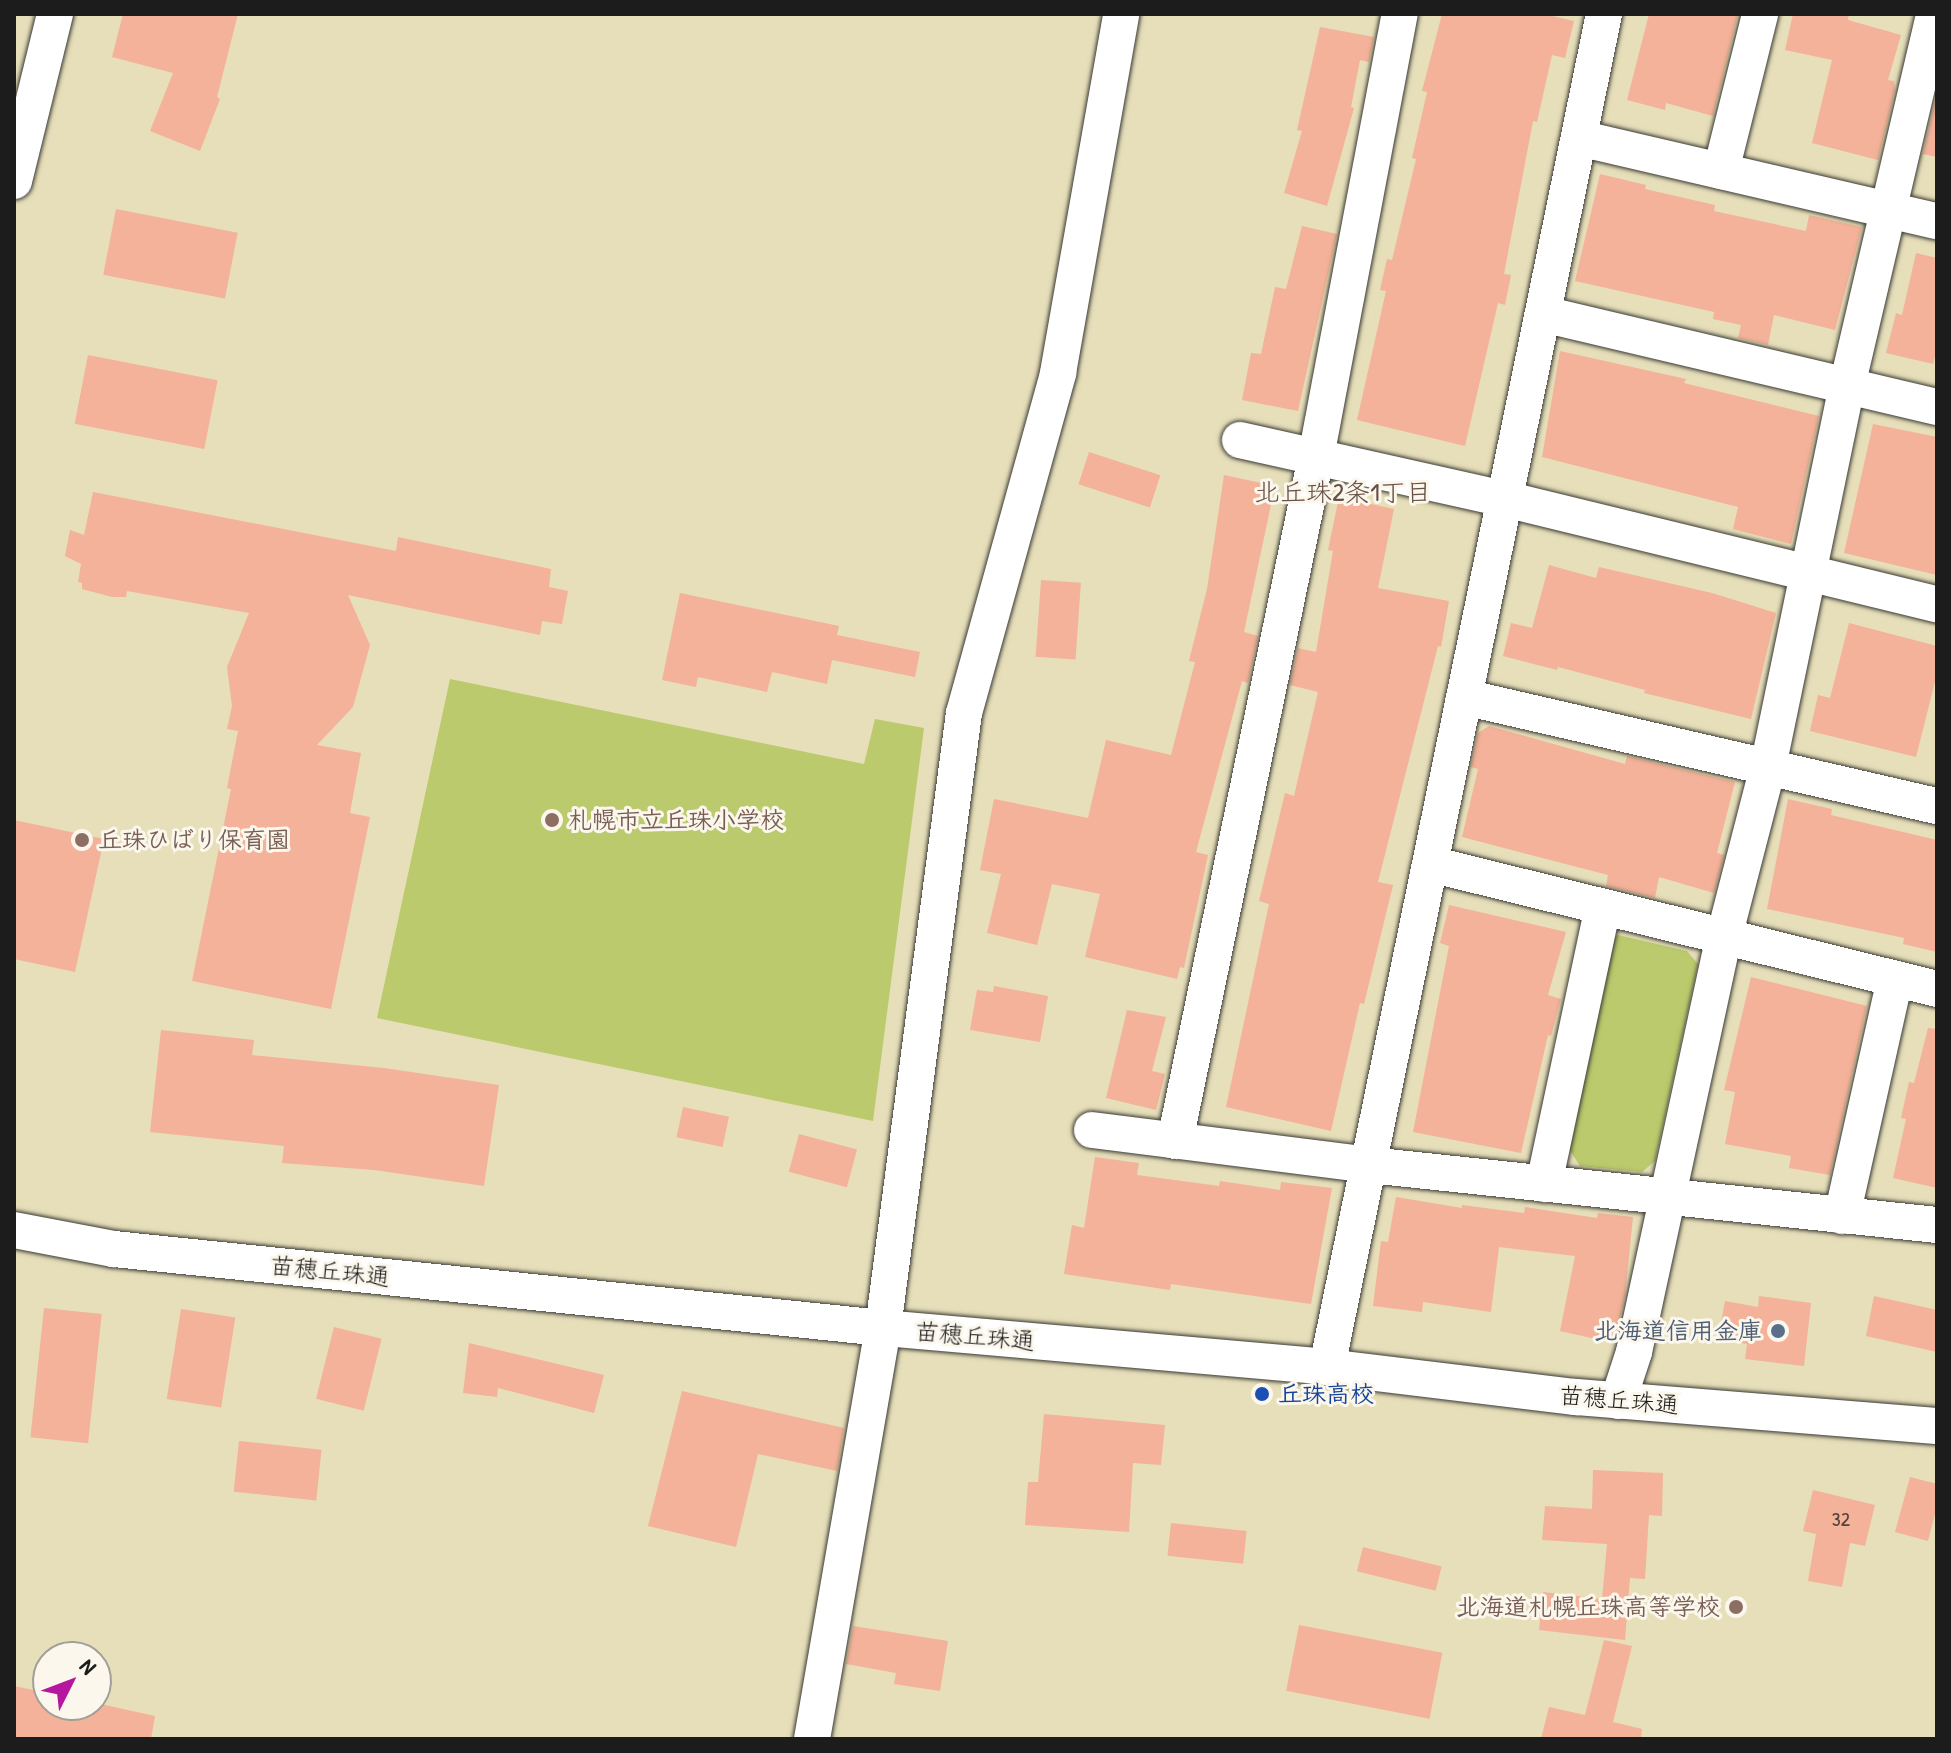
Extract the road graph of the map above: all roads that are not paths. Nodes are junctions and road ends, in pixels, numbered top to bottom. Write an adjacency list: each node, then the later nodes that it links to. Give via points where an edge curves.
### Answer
1 (55, 14): 9 (street)
2 (1121, 14): 36 (street, via 1058,373 964,713)
3 (1400, 14): 16 (street)
4 (1604, 14): 7 (street)
5 (1760, 14): 8 (street)
6 (1934, 14): 10 (street)
7 (1579, 138): 8 (street); 12 (street)
8 (1721, 171): 10 (street)
9 (14, 181)
10 (1888, 209): 11 (street); 13 (street)
11 (1937, 221)
12 (1543, 314): 13 (street); 17 (street)
13 (1847, 386): 14 (street); 18 (street)
14 (1937, 407)
15 (1240, 440): 16 (street)
16 (1316, 457): 17 (street); 29 (street)
17 (1505, 499): 18 (street); 20 (street)
18 (1808, 573): 19 (street); 21 (street)
19 (1937, 604)
20 (1464, 697): 21 (street); 23 (street)
21 (1768, 767): 22 (street); 25 (street)
22 (1937, 806)
23 (1430, 864): 24 (street); 30 (street)
24 (1603, 907): 25 (street); 31 (street)
25 (1724, 937): 26 (street); 32 (street)
26 (1895, 979): 27 (street); 33 (street)
27 (1937, 989)
28 (1092, 1130): 29 (street)
29 (1175, 1141): 30 (street)
30 (1369, 1165): 31 (street); 37 (street)
31 (1544, 1184): 32 (street)
32 (1667, 1197): 33 (street); 38 (street, via 1634,1352)
33 (1842, 1216): 34 (street)
34 (1937, 1225)
35 (14, 1230): 36 (street, 苗穂丘珠通, via 114,1249)
36 (883, 1328): 37 (street, 苗穂丘珠通); 40 (street)
37 (1327, 1367): 38 (street, 苗穂丘珠通)
38 (1618, 1401): 39 (street, 苗穂丘珠通)
39 (1937, 1426)
40 (812, 1739)

